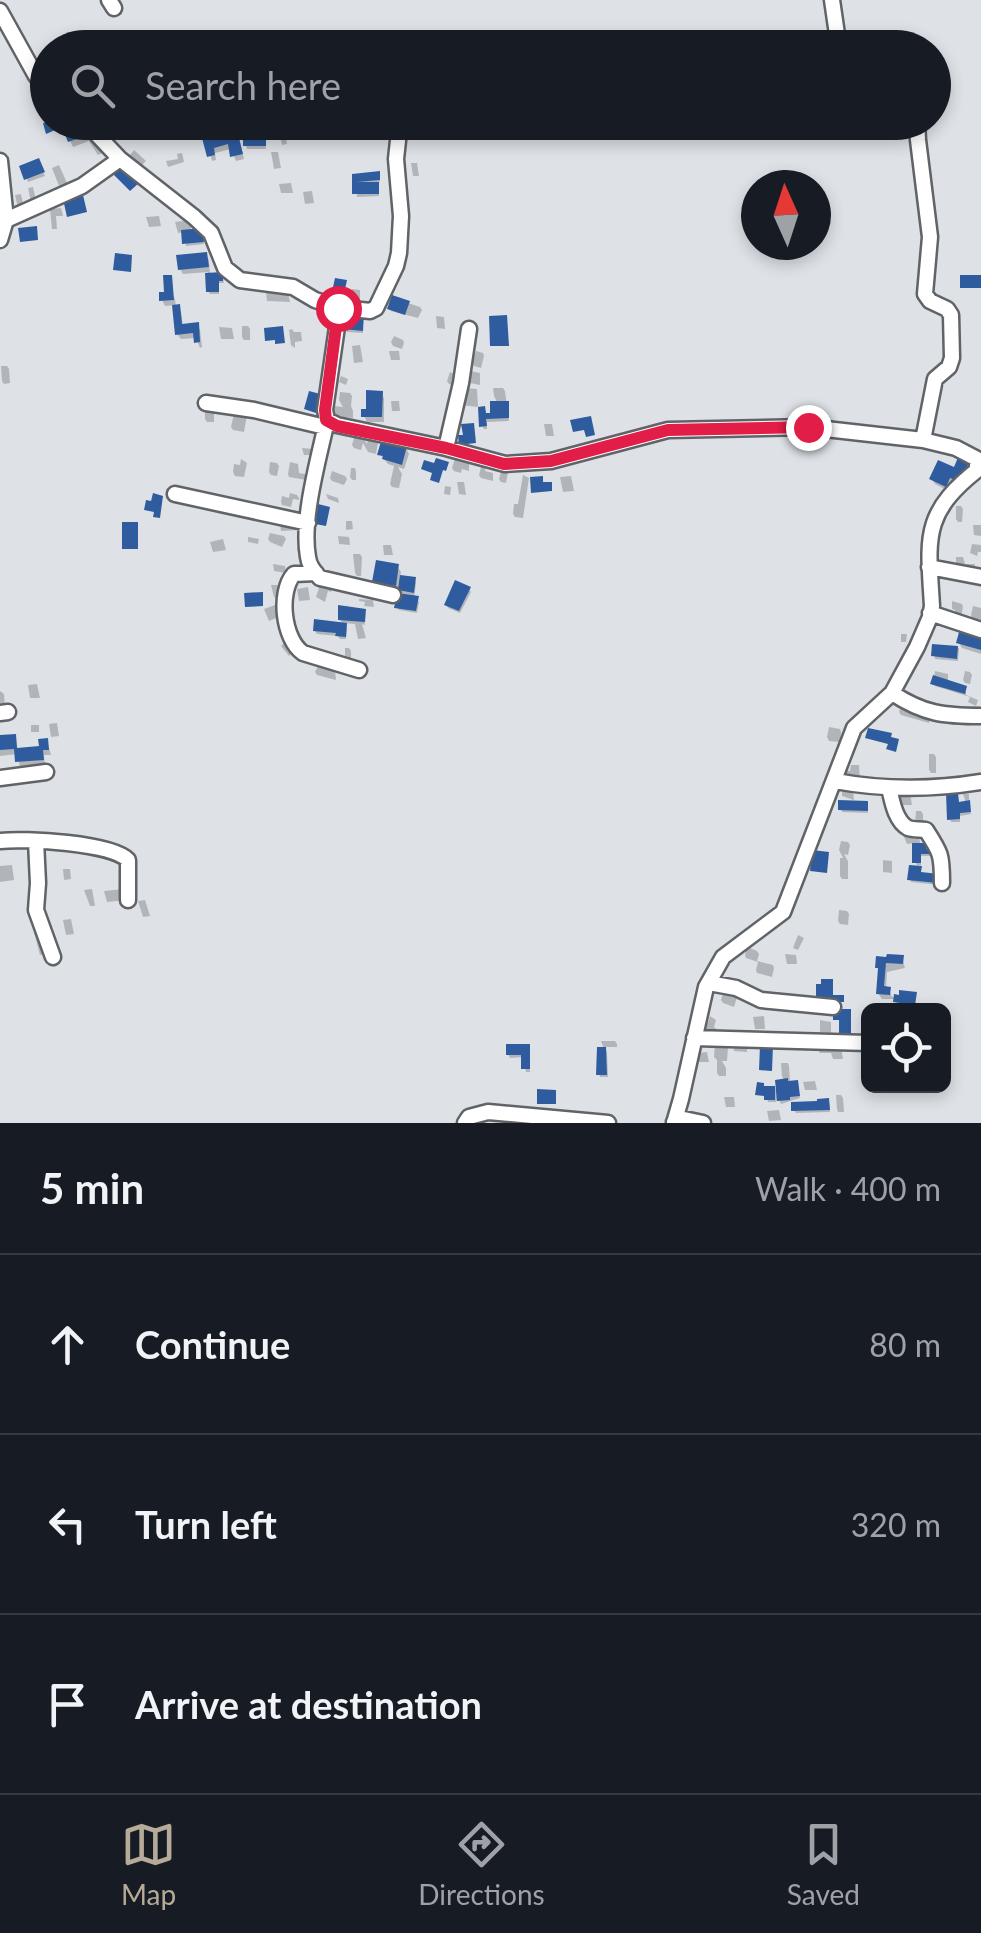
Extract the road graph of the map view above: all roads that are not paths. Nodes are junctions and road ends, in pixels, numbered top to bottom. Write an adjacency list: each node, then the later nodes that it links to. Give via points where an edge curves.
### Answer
1 (832, 0): 3 (street)
2 (0, 11): 4 (street)
3 (836, 30)
4 (30, 65)
5 (101, 140): 8 (street)
6 (398, 140): 12 (street, via 396,266 376,308 343,308)
7 (918, 140): 16 (street, via 930,237 925,294 951,315 952,358 935,380)
8 (120, 160): 10 (street, via 82,186); 12 (street, via 211,233 225,268 240,280 293,287)
9 (0, 166): 10 (street)
10 (6, 220): 11 (street)
11 (0, 240)
12 (340, 315): 15 (street)
13 (469, 329): 17 (street)
14 (206, 403): 15 (street)
15 (326, 423): 17 (street); 20 (street)
16 (923, 440): 17 (street, via 808,427 668,430 551,461 504,464); 18 (street, via 956,448 977,459)
17 (446, 448)
18 (979, 469): 21 (street, via 938,508 928,540)
19 (175, 494): 20 (street)
20 (308, 523): 22 (street, via 308,558)
21 (930, 567): 23 (street); 25 (street)
22 (316, 574): 24 (street); 27 (street, via 294,574 286,585 292,642)
23 (981, 577)
24 (393, 595)
25 (930, 612): 26 (street); 28 (street)
26 (981, 630)
27 (359, 670)
28 (892, 693): 29 (street, via 928,712); 32 (street, via 854,728)
29 (981, 716)
30 (46, 772): 31 (street)
31 (0, 778)
32 (835, 781): 34 (street); 40 (street, via 783,912 723,957)
33 (981, 782): 34 (street)
34 (889, 788): 37 (street, via 901,820 926,830 938,845)
35 (0, 841): 36 (street)
36 (36, 841): 38 (street, via 126,856); 39 (street, via 36,910)
37 (942, 883)
38 (128, 900)
39 (53, 956)
40 (709, 983): 41 (street, via 761,1000); 42 (street)
41 (833, 1007)
42 (694, 1038): 43 (street); 46 (street)
43 (861, 1043)
44 (465, 1123): 45 (street, via 488,1112)
45 (608, 1123)
46 (674, 1123): 47 (street)
47 (703, 1123)

